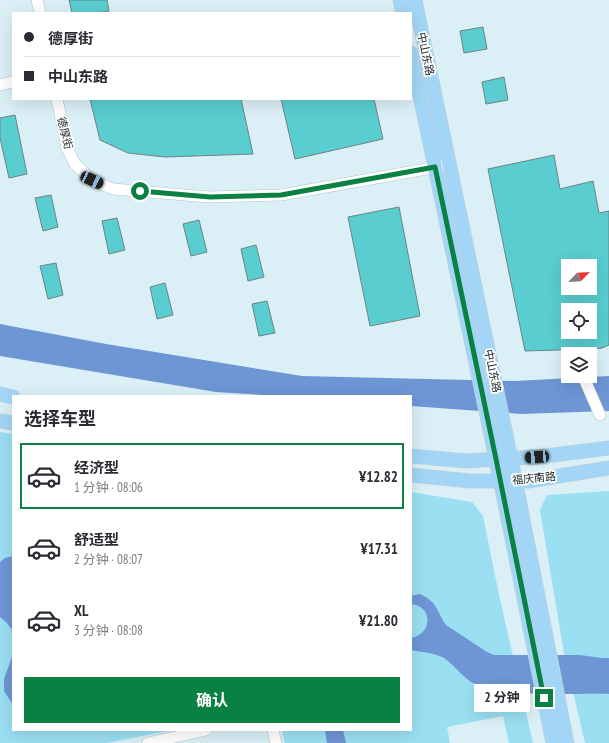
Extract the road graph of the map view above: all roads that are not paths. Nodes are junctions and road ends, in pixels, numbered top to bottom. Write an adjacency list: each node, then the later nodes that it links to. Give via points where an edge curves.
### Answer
1 (38, 0): 4 (street)
2 (400, 0): 5 (main road)
3 (415, 0): 10 (main road, 中山东路)
4 (40, 12)
5 (403, 12)
6 (412, 58): 11 (main road, 中山东路)
7 (12, 82): 8 (street)
8 (0, 85)
9 (58, 100): 11 (street, 德厚街, via 67,148 75,164 92,180 113,189 210,197 281,195)
10 (449, 165): 11 (street, 德厚街); 20 (main road, 中山东路)
11 (435, 167): 21 (main road, 中山东路)
12 (586, 383): 15 (street)
13 (0, 394): 14 (main road)
14 (12, 397)
15 (600, 415)
16 (0, 421): 17 (main road)
17 (12, 423)
18 (609, 448): 20 (main road, 福庆南路)
19 (412, 456): 21 (main road, 福庆南路, via 465,461)
20 (511, 458): 21 (main road, 福庆南路); 25 (main road, 中山东路)
21 (496, 459): 24 (main road, 中山东路)
22 (609, 468): 25 (main road, 福庆南路)
23 (412, 476): 24 (main road, 福庆南路)
24 (500, 481): 25 (main road, 福庆南路); 26 (main road, 中山东路)
25 (515, 481): 26 (main road, 中山东路)
26 (533, 610): 27 (main road, 中山东路)
27 (556, 724): 32 (main road, 中山东路); 33 (main road, 中山东路)
28 (202, 731): 30 (street)
29 (273, 731): 31 (street)
30 (148, 743)
31 (276, 743)
32 (553, 743)
33 (567, 743)

